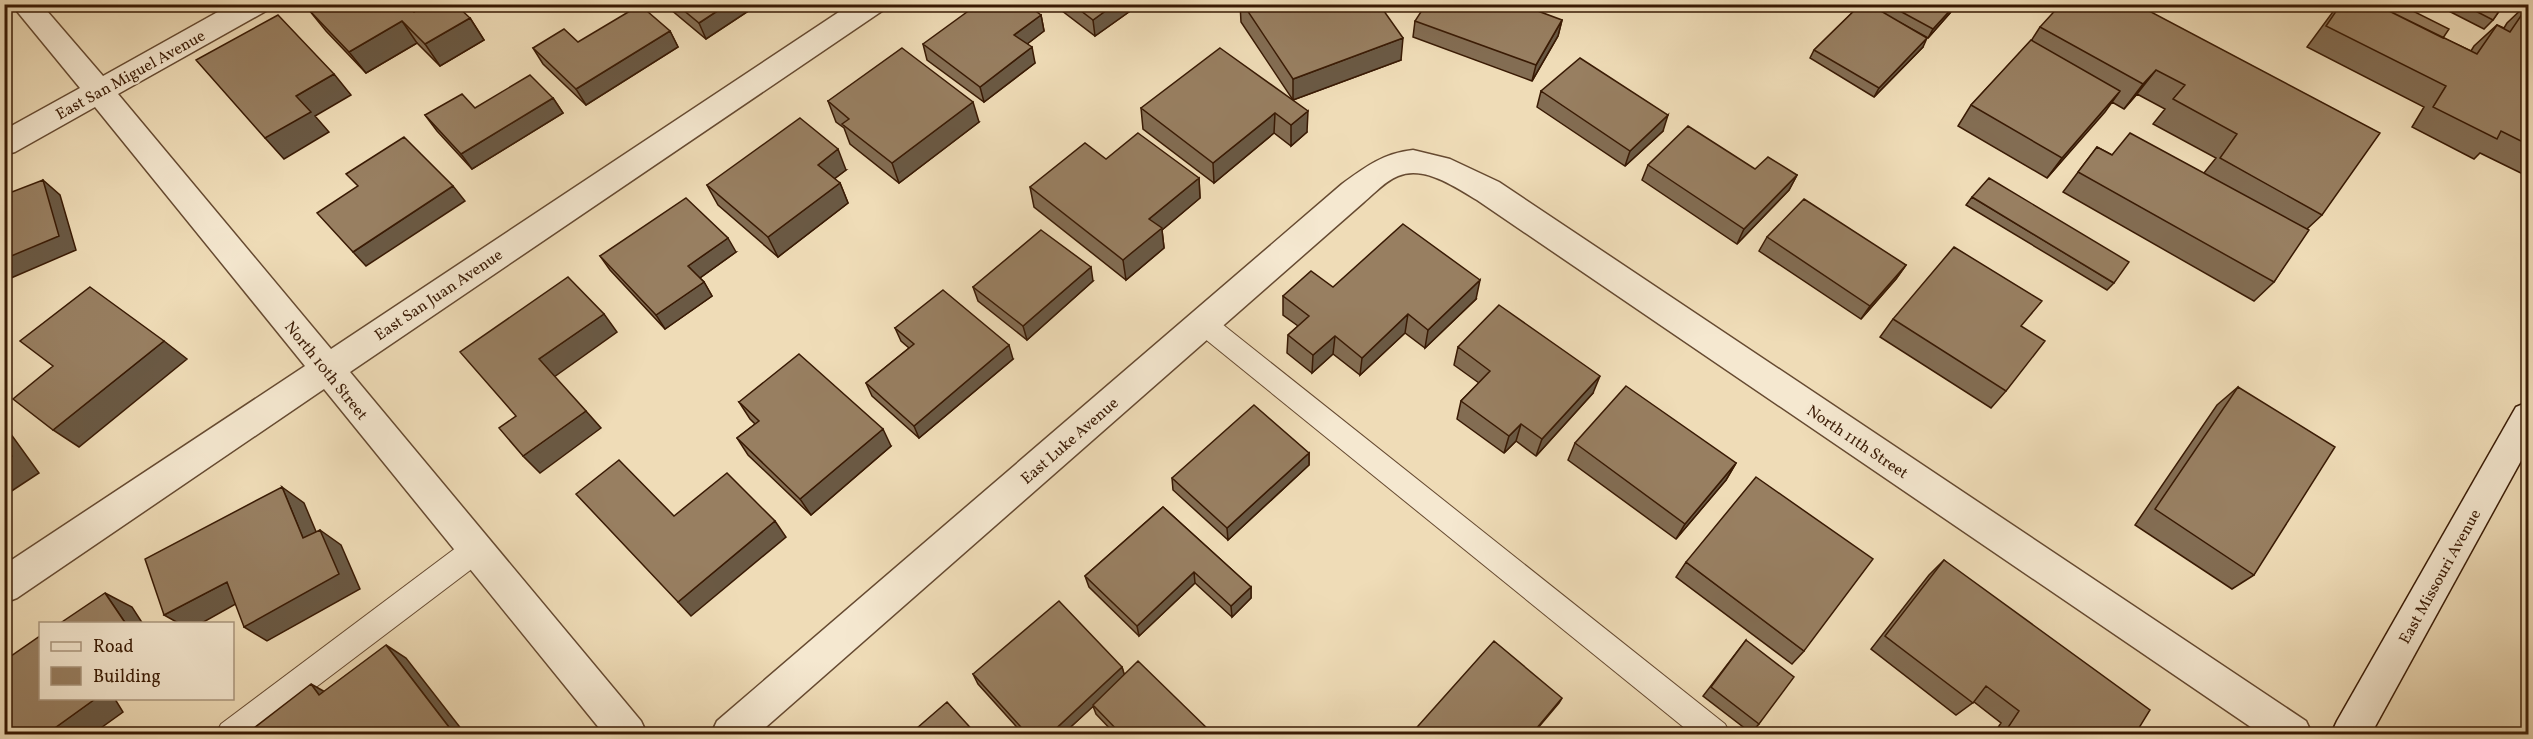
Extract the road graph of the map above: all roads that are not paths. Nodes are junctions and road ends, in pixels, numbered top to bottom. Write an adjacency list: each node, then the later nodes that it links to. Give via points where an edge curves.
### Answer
1 (25, 4): 4 (street, North 10th Street)
2 (256, 4): 4 (street, East San Miguel Avenue)
3 (872, 4): 8 (street, East San Juan Avenue)
4 (99, 91): 5 (street, East San Miguel Avenue); 8 (street, North 10th Street)
5 (4, 144)
6 (1417, 161): 7 (street, East Luke Avenue, via 1388,167 1353,193); 16 (street, North 11th Street, via 1452,171 1488,191)
7 (1203, 323): 14 (street, East Luke Avenue); 15 (lane)
8 (326, 369): 10 (street, North 10th Street); 11 (street, East San Juan Avenue)
9 (2529, 417): 17 (street, East Missouri Avenue)
10 (475, 550): 12 (street, North 10th Street); 13 (lane)
11 (4, 586)
12 (625, 733)
13 (231, 735)
14 (730, 735)
15 (1715, 735)
16 (2293, 735)
17 (2350, 735)

